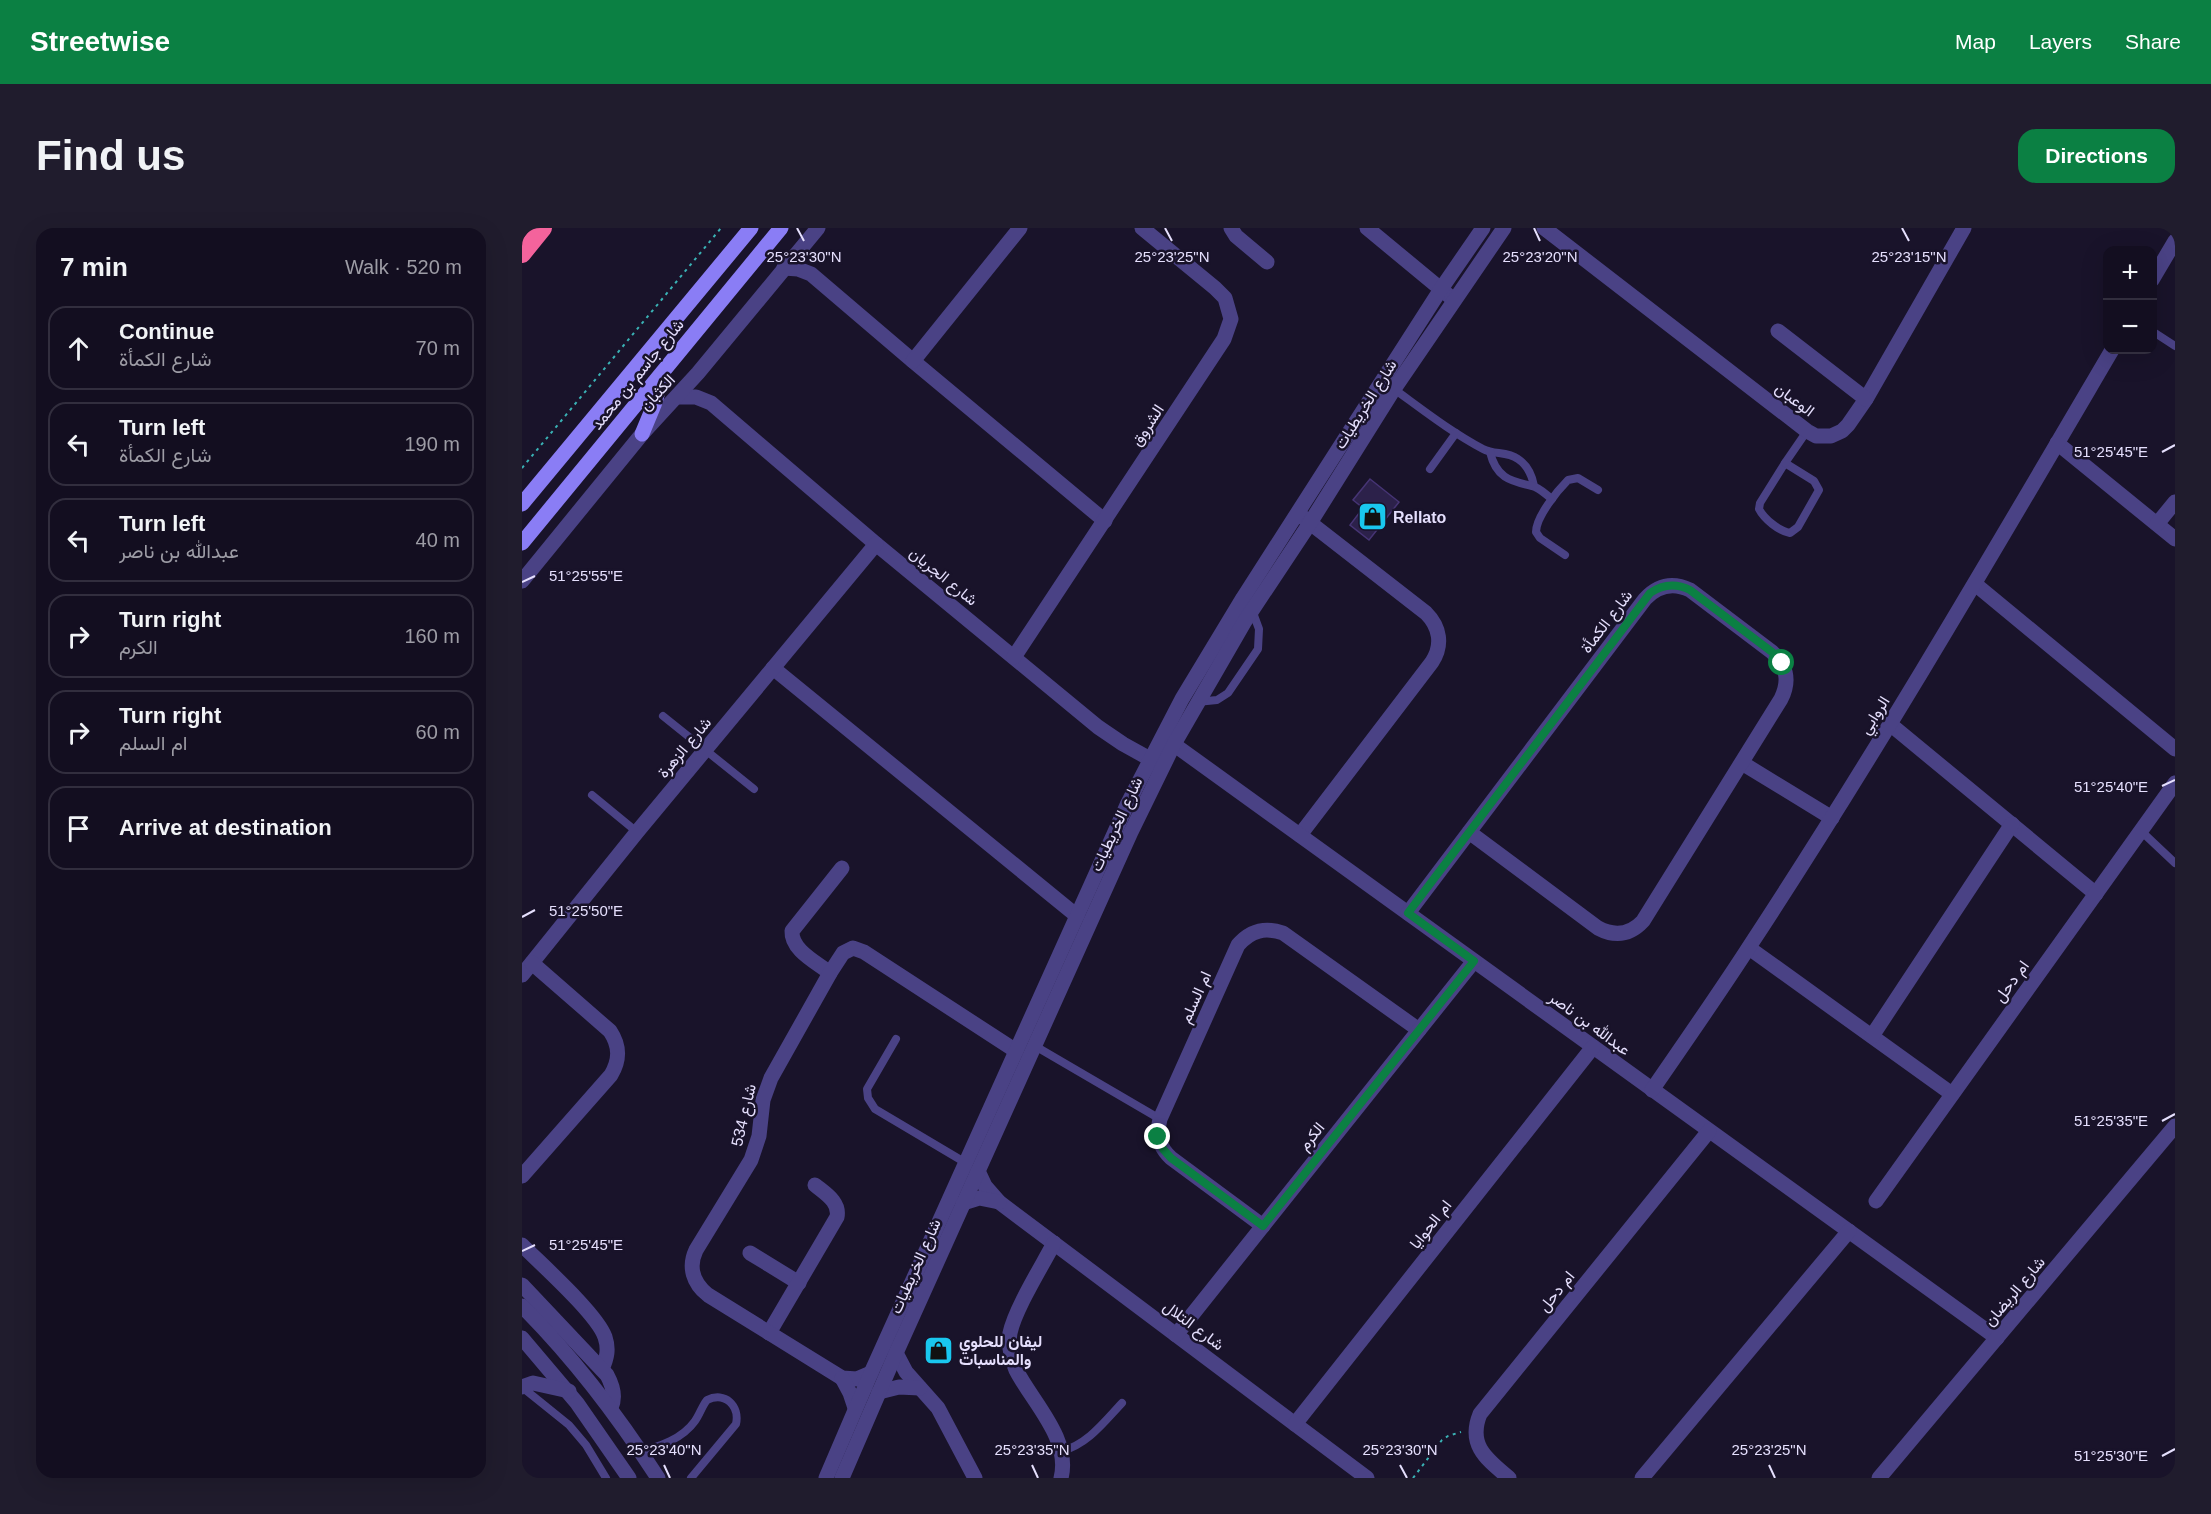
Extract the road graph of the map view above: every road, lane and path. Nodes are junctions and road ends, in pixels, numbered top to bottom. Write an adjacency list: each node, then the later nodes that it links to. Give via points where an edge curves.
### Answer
1 (543, 228): 16 (highway)
2 (721, 228): 40 (path)
3 (751, 228): 46 (main road, شارع جاسم بن محمد)
4 (781, 228): 28 (main road, شارع جاسم بن محمد)
5 (818, 228): 15 (street, الكثبان)
6 (1020, 228): 27 (street)
7 (1142, 228): 48 (street, الشروق, via 1220,292 1230,312 1230,326)
8 (1231, 228): 17 (street)
9 (1366, 228): 21 (street)
10 (1483, 228): 21 (street, شارع الخريطيات)
11 (1504, 228): 22 (street, شارع الخريطيات)
12 (1544, 228): 34 (street, الوعبان)
13 (1964, 228): 32 (street, الوعبان)
14 (2175, 241): 19 (street)
15 (801, 247): 18 (street, الكثبان); 20 (street)
16 (522, 255)
17 (1267, 261)
18 (784, 268): 20 (street); 29 (street, الكثبان)
19 (2157, 272)
20 (811, 274): 27 (street)
21 (1441, 289): 22 (street); 47 (street, شارع الخريطيات)
22 (1454, 300): 30 (street, شارع الخريطيات)
23 (1778, 331): 32 (street)
24 (2157, 334): 25 (lane)
25 (2175, 346)
26 (2110, 354): 37 (street, الروابي)
27 (913, 362): 48 (street)
28 (664, 369): 36 (main road); 52 (main road, شارع جاسم بن محمد)
29 (699, 374): 31 (street, الكثبان); 33 (street, شارع الجريان)
30 (1394, 389): 35 (lane); 49 (street, شارع الخريطيات)
31 (679, 397): 33 (street, شارع الجريان, via 696,397); 36 (street, الكثبان)
32 (1866, 399): 34 (street, الوعبان, via 1837,434 1824,437)
33 (711, 403): 53 (street, شارع الجريان)
34 (1807, 431): 39 (lane)
35 (1456, 434): 38 (lane); 41 (lane)
36 (642, 435): 55 (street, الكثبان)
37 (2057, 443): 50 (street); 56 (street, الروابي)
38 (1490, 452): 42 (lane, via 1495,467 1505,478); 42 (lane, via 1519,459)
39 (1785, 463): 39 (lane, via 1759,509 1790,533 1798,527 1819,490 1816,483)
40 (522, 468)
41 (1430, 469)
42 (1534, 486): 44 (lane)
43 (1598, 490): 44 (lane, via 1571,478)
44 (1552, 499): 54 (lane, via 1536,532)
45 (2175, 502): 50 (street)
46 (522, 504)
47 (1298, 513): 49 (street); 63 (street, شارع الخريطيات, via 1212,646)
48 (1105, 521): 58 (street, الشروق)
49 (1310, 523): 57 (street, شارع الخريطيات); 76 (street, via 1426,612 1436,625 1439,640 1432,662)
50 (2157, 524): 51 (street)
51 (2175, 539)
52 (522, 543)
53 (876, 544): 58 (street, شارع الجريان); 59 (street, شارع الزهرة)
54 (1565, 555)
55 (522, 581)
56 (1975, 584): 62 (street, الروابي); 64 (street)
57 (1252, 610): 60 (street, شارع الخريطيات); 60 (lane, via 1259,629 1258,649 1228,693 1217,700)
58 (1014, 657): 66 (street, شارع الجريان, via 1104,731)
59 (773, 668): 65 (street, شارع الزهرة); 81 (street)
60 (1197, 702): 63 (street, شارع الخريطيات)
61 (663, 716): 65 (lane)
62 (1890, 724): 71 (street, الروابي); 72 (street)
63 (1168, 740): 66 (street, شارع الخريطيات); 76 (street, عبدالله بن ناصر)
64 (2175, 749)
65 (704, 750): 69 (lane); 74 (street, شارع الزهرة)
66 (1157, 762): 81 (street, شارع الخريطيات, via 1127,805); 89 (street, شارع الخريطيات, via 1131,832)
67 (1742, 763): 71 (street); 75 (street, شارع الكمأة, via 1643,921 1622,934 1598,928); 75 (street, شارع الكمأة, via 1782,699 1785,670 1772,652 1690,590 1677,585 1662,586 1645,599)
68 (2175, 783): 73 (street, ام دحل)
69 (754, 789)
70 (592, 795): 74 (lane)
71 (1832, 818): 82 (street, الروابي)
72 (2012, 824): 79 (street); 87 (street)
73 (2141, 831): 77 (lane); 79 (street, ام دحل)
74 (637, 832): 84 (street, شارع الزهرة)
75 (1469, 832): 80 (street, شارع الكمأة)
76 (1300, 835): 80 (street, عبدالله بن ناصر)
77 (2175, 863)
78 (842, 868): 85 (street, via 792,931 794,943)
79 (2096, 894): 93 (street, ام دحل)
80 (1408, 913): 83 (street, عبدالله بن ناصر)
81 (1077, 916): 91 (street, شارع الخريطيات)
82 (1749, 948): 87 (street); 92 (street, الروابي)
83 (1474, 961): 86 (street, الكرم); 90 (street, عبدالله بن ناصر)
84 (527, 969): 98 (street, via 610,1031 618,1053 615,1068)
85 (830, 973): 91 (street, شارع 534, via 846,951 859,949); 111 (street, شارع 534, via 771,1078 751,1160 693,1257 694,1279 702,1290)
86 (1419, 1030): 94 (street, ام السلم, via 1289,937 1269,930 1255,932 1243,939 1235,951); 103 (street, الكرم)
87 (1872, 1036): 93 (street)
88 (896, 1039): 97 (lane, via 867,1089 870,1104)
89 (1035, 1046): 94 (lane); 97 (street, شارع الخريطيات)
90 (1593, 1047): 92 (street, عبدالله بن ناصر); 126 (street, ام الحوايا)
91 (1016, 1051): 97 (street, شارع الخريطيات)
92 (1652, 1090): 96 (street, عبدالله بن ناصر)
93 (1952, 1094): 100 (street, ام دحل)
94 (1160, 1119): 103 (street, via 1158,1137 1166,1154)
95 (2175, 1126): 114 (street, شارع الريضان)
96 (1709, 1131): 104 (street, عبدالله بن ناصر); 127 (street, ام دحل, via 1483,1409)
97 (972, 1167): 101 (street, شارع التلال); 102 (street, شارع الخريطيات); 117 (street, شارع الخريطيات)
98 (522, 1176)
99 (815, 1185): 108 (street, via 837,1205 838,1214)
100 (1876, 1201)
101 (999, 1202): 102 (street, via 979,1198); 105 (street, شارع التلال)
102 (963, 1203): 115 (street, شارع الخريطيات)
103 (1263, 1226): 112 (street, الكرم)
104 (1848, 1231): 114 (street, عبدالله بن ناصر); 141 (street)
105 (1054, 1243): 112 (street, شارع التلال); 129 (street, via 1013,1323 1010,1342 1016,1370)
106 (522, 1245): 116 (street, via 601,1329 608,1349)
107 (750, 1253): 108 (street)
108 (799, 1282): 111 (street)
109 (522, 1285): 116 (street)
110 (522, 1306): 124 (street, via 567,1353)
111 (769, 1333): 118 (street, شارع 534)
112 (1176, 1335): 126 (street, شارع التلال)
113 (522, 1338): 121 (street)
114 (1997, 1338): 142 (street, شارع الريضان)
115 (896, 1353): 120 (street); 122 (street, شارع الخريطيات)
116 (602, 1369): 124 (street, via 613,1388)
117 (871, 1373): 118 (street, via 857,1379); 125 (street, شارع الخريطيات)
118 (842, 1378): 125 (street)
119 (522, 1387): 121 (street, via 533,1383); 130 (lane, via 569,1425)
120 (920, 1388): 122 (street, via 899,1387); 136 (street, via 938,1408)
121 (569, 1392): 131 (street)
122 (879, 1392): 135 (street, شارع الخريطيات)
123 (1122, 1403): 129 (lane, via 1086,1440)
124 (611, 1408): 128 (street)
125 (855, 1408): 134 (street, شارع الخريطيات)
126 (1295, 1424): 138 (street, شارع التلال)
127 (1476, 1433): 139 (path, via 1456,1433 1442,1440); 140 (street, via 1481,1452)
128 (640, 1450): 132 (street); 133 (lane, via 663,1444 684,1432 707,1400 728,1400 737,1413 736,1424)
129 (1062, 1451): 137 (street)
130 (606, 1478)
131 (629, 1478)
132 (658, 1478)
133 (691, 1478)
134 (826, 1478)
135 (842, 1478)
136 (975, 1478)
137 (1060, 1478)
138 (1367, 1478)
139 (1413, 1478)
140 (1509, 1478)
141 (1642, 1478)
142 (1879, 1478)

